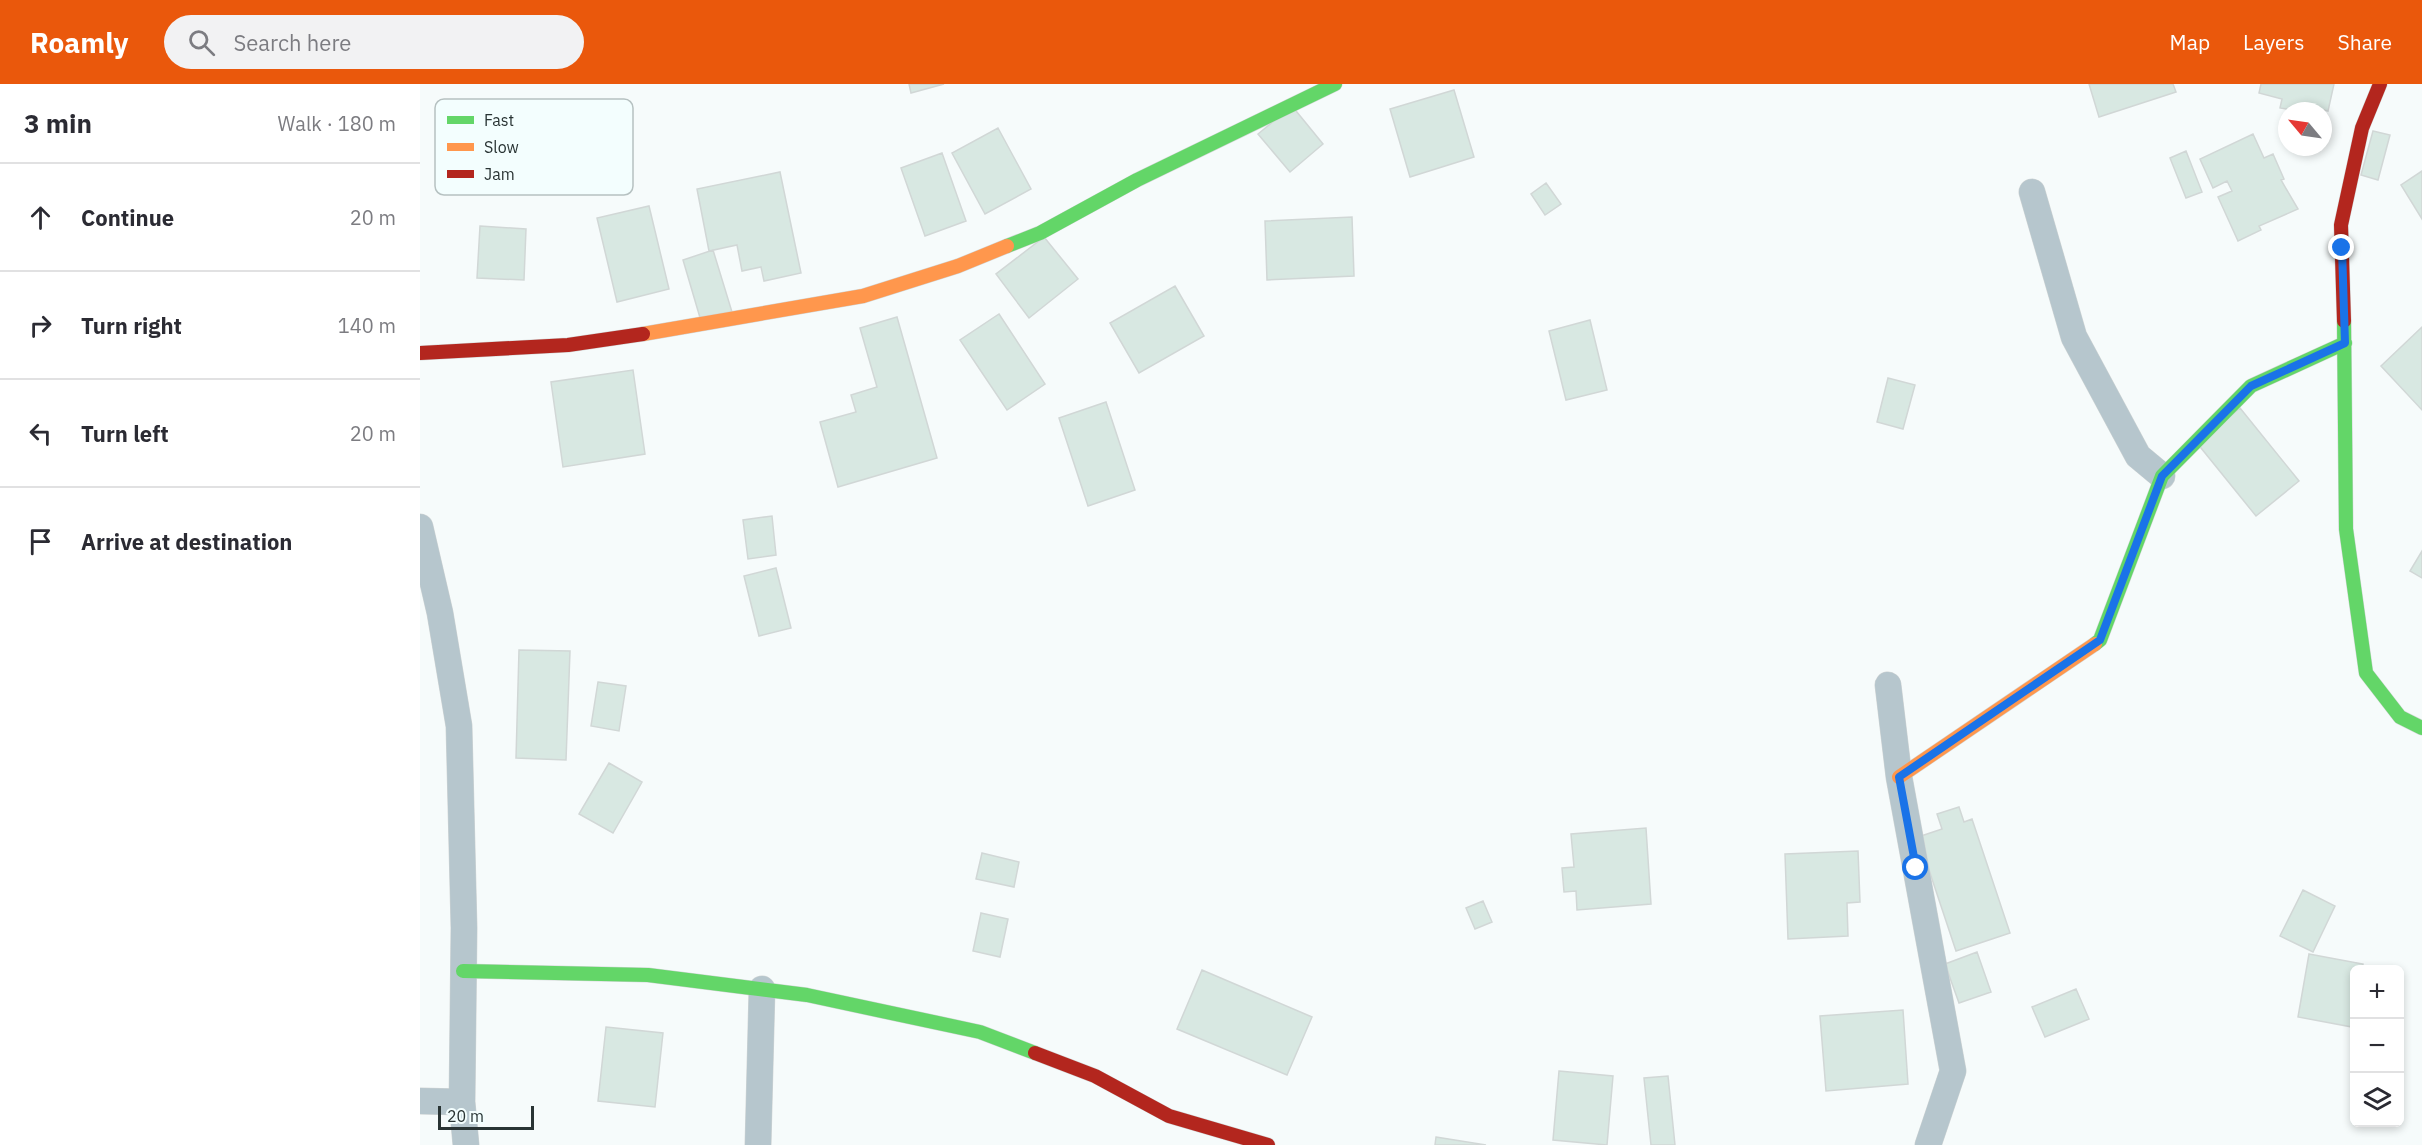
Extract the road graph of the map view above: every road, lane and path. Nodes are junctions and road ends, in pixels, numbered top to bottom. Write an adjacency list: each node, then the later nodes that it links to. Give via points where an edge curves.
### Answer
1 (1335, 84): 5 (street, via 1137,180 1040,233 957,266 862,296 714,324 568,345)
2 (2380, 84): 4 (street, via 2362,128 2341,225)
3 (2032, 192): 6 (street, via 2074,337 2138,456)
4 (2345, 343): 6 (street, via 2251,386); 9 (street, via 2346,529 2367,673 2400,717)
5 (420, 352)
6 (2162, 476): 10 (street, via 2100,640)
7 (420, 527): 11 (street, via 440,613 459,726)
8 (1888, 685): 10 (street)
9 (2422, 728)
10 (1899, 777): 18 (street, via 1953,1071)
11 (463, 971): 12 (street, via 648,975); 14 (street)
12 (762, 989): 16 (street); 17 (street, via 980,1032 1095,1076 1169,1116)
13 (420, 1101): 14 (street)
14 (462, 1102): 15 (street)
15 (466, 1145)
16 (758, 1145)
17 (1268, 1145)
18 (1928, 1145)

